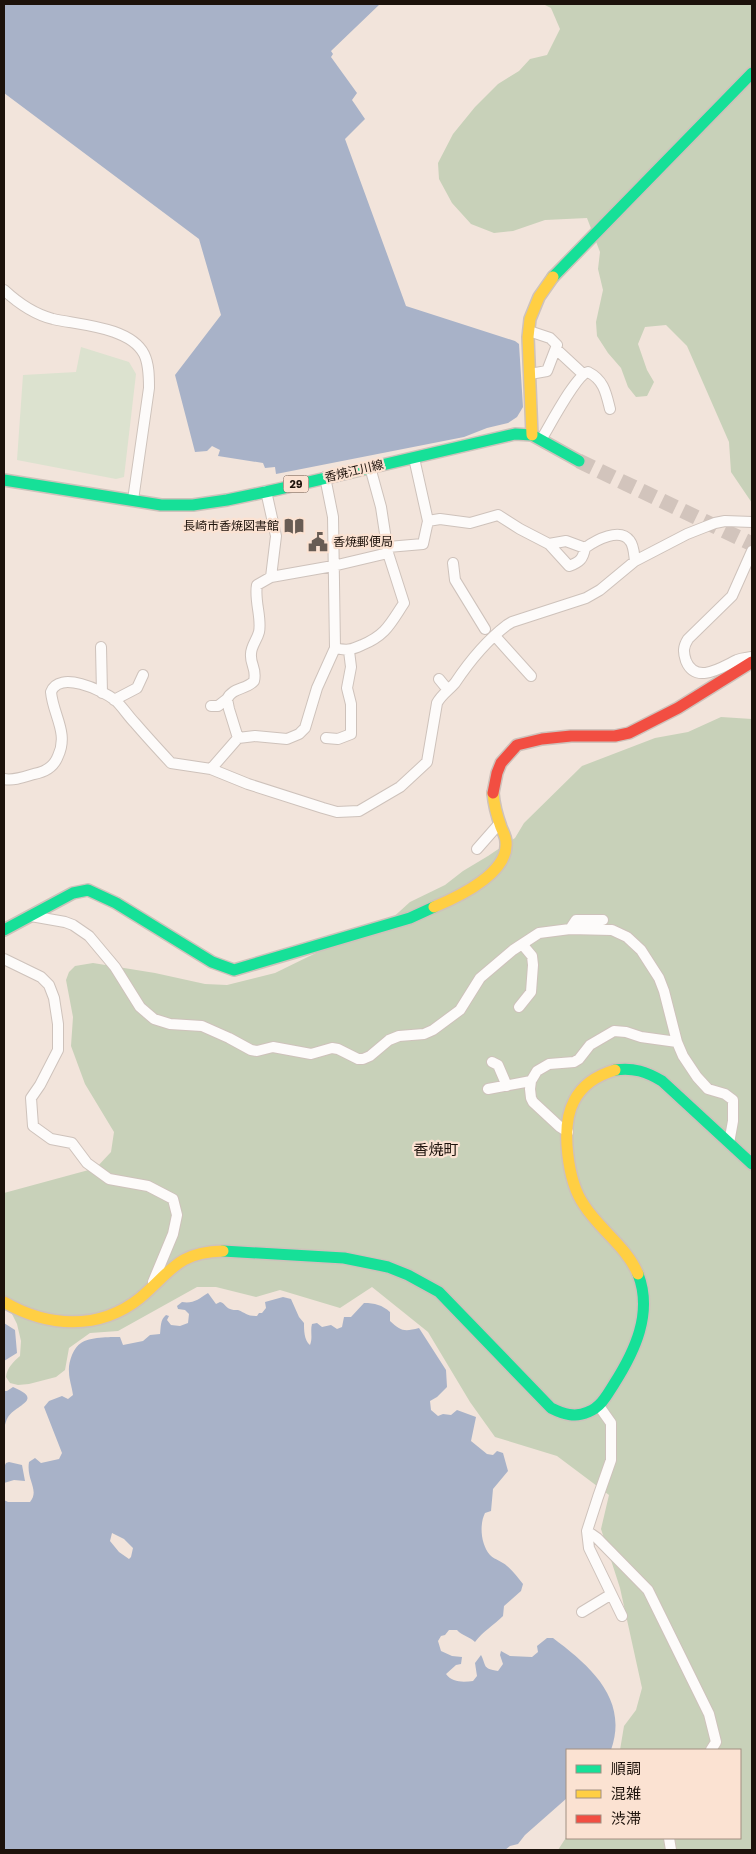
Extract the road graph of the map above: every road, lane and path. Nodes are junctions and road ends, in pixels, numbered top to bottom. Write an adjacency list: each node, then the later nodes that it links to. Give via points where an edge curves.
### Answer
1 (752, 73): 3 (street, via 552,278 539,297 530,318)
2 (4, 290): 15 (street, via 23,307 33,311 119,334 138,345 145,355 149,388)
3 (529, 331): 4 (street, via 550,338 557,345); 5 (street)
4 (556, 349): 5 (street, via 547,370); 6 (street)
5 (530, 374): 8 (street)
6 (583, 374): 7 (street, via 588,372 602,382); 8 (street)
7 (610, 409)
8 (536, 438): 9 (street, 香焼江川線 / 29, via 516,434); 10 (street)
9 (414, 458): 11 (street, 香焼江川線 / 29); 16 (street)
10 (579, 461)
11 (370, 466): 12 (street, 香焼江川線 / 29); 20 (street)
12 (325, 477): 14 (street, 香焼江川線 / 29); 24 (street, via 332,517)
13 (4, 480): 15 (street, 香焼江川線 / 29)
14 (266, 491): 15 (street, 香焼江川線 / 29, via 193,505); 25 (street, via 276,536)
15 (132, 500)
16 (428, 520): 18 (street, via 470,523 498,515); 20 (street, via 423,544)
17 (752, 522): 22 (street, via 715,523)
18 (549, 544): 19 (street, via 566,541); 19 (street, via 569,566 580,562)
19 (585, 548): 22 (street, via 602,538 621,535 631,541)
20 (388, 550): 24 (street); 30 (street, via 404,603 381,636)
21 (752, 551): 31 (street, via 732,596 688,639 684,647 688,664 700,673 709,673 739,659)
22 (635, 561): 27 (street, via 586,598 512,622)
23 (453, 563): 26 (street, via 455,580)
24 (333, 566): 25 (street); 29 (street)
25 (271, 577): 38 (street, via 257,585 259,631 250,656 255,679 247,687 235,690)
26 (485, 629)
27 (495, 636): 34 (street); 36 (street)
28 (101, 647): 37 (street)
29 (335, 648): 30 (street); 41 (street, via 317,688 305,728 299,734 286,739)
30 (349, 651): 42 (street, via 351,667 347,688 351,704 351,734 338,739)
31 (752, 657)
32 (752, 662): 45 (street, via 678,708 629,733 542,739 512,749 501,762 493,791)
33 (143, 675): 39 (street, via 137,688)
34 (531, 676)
35 (439, 679): 36 (street)
36 (448, 690): 43 (street, via 437,703 426,762 400,787 359,811 337,812)
37 (102, 693): 39 (street); 44 (street, via 69,681 53,687 51,698 63,737 56,760 44,772)
38 (227, 699): 40 (street, via 218,706); 41 (street)
39 (114, 700): 43 (street, via 171,763)
40 (211, 706)
41 (238, 738): 43 (street)
42 (326, 738)
43 (211, 769)
44 (4, 779)
45 (499, 824): 46 (street); 47 (street, via 506,842 502,862 482,880 450,900 410,918 240,969 228,969 212,962 116,903 88,890 72,892)
46 (477, 849)
47 (31, 916): 49 (street); 51 (street, via 65,922 89,936 115,967 140,1007 154,1019 170,1024 202,1026 257,1051 273,1047 311,1054 332,1048 358,1059 399,1036 433,1030 460,1010 480,978)
48 (603, 920): 50 (street, via 576,920)
49 (4, 930)
50 (570, 930): 51 (street, via 538,932); 54 (street, via 612,930 627,937 641,950 659,978)
51 (522, 944): 53 (street, via 532,956 533,964 531,992)
52 (4, 959): 62 (street, via 41,977 54,998 58,1050 31,1098 33,1126 51,1139 72,1143 87,1163 109,1179 148,1186 173,1199 178,1215)
53 (520, 1007)
54 (677, 1042): 56 (street, via 614,1031 590,1045 579,1059 549,1064 537,1071); 60 (street, via 703,1084 733,1100)
55 (492, 1062): 57 (street, via 498,1065)
56 (531, 1081): 57 (street); 59 (street, via 530,1093 534,1102)
57 (507, 1086): 58 (street)
58 (488, 1089)
59 (568, 1132): 60 (street, via 571,1105 589,1083 614,1070 637,1069 662,1081); 64 (street, via 573,1185 586,1210 634,1265 644,1302 639,1336 621,1374)
60 (729, 1142): 61 (street)
61 (752, 1164)
62 (151, 1287): 63 (street, via 122,1310 82,1321 41,1319); 64 (street, via 174,1264 198,1254 223,1251 336,1258 387,1266 417,1278 439,1292 560,1414 570,1416)
63 (4, 1302)
64 (599, 1406): 65 (street, via 610,1424 612,1460)
65 (588, 1531): 66 (street, via 589,1548); 69 (street, via 648,1590 711,1720 716,1742)
66 (610, 1595): 67 (street); 68 (street)
67 (582, 1612)
68 (622, 1616)
69 (712, 1749)

